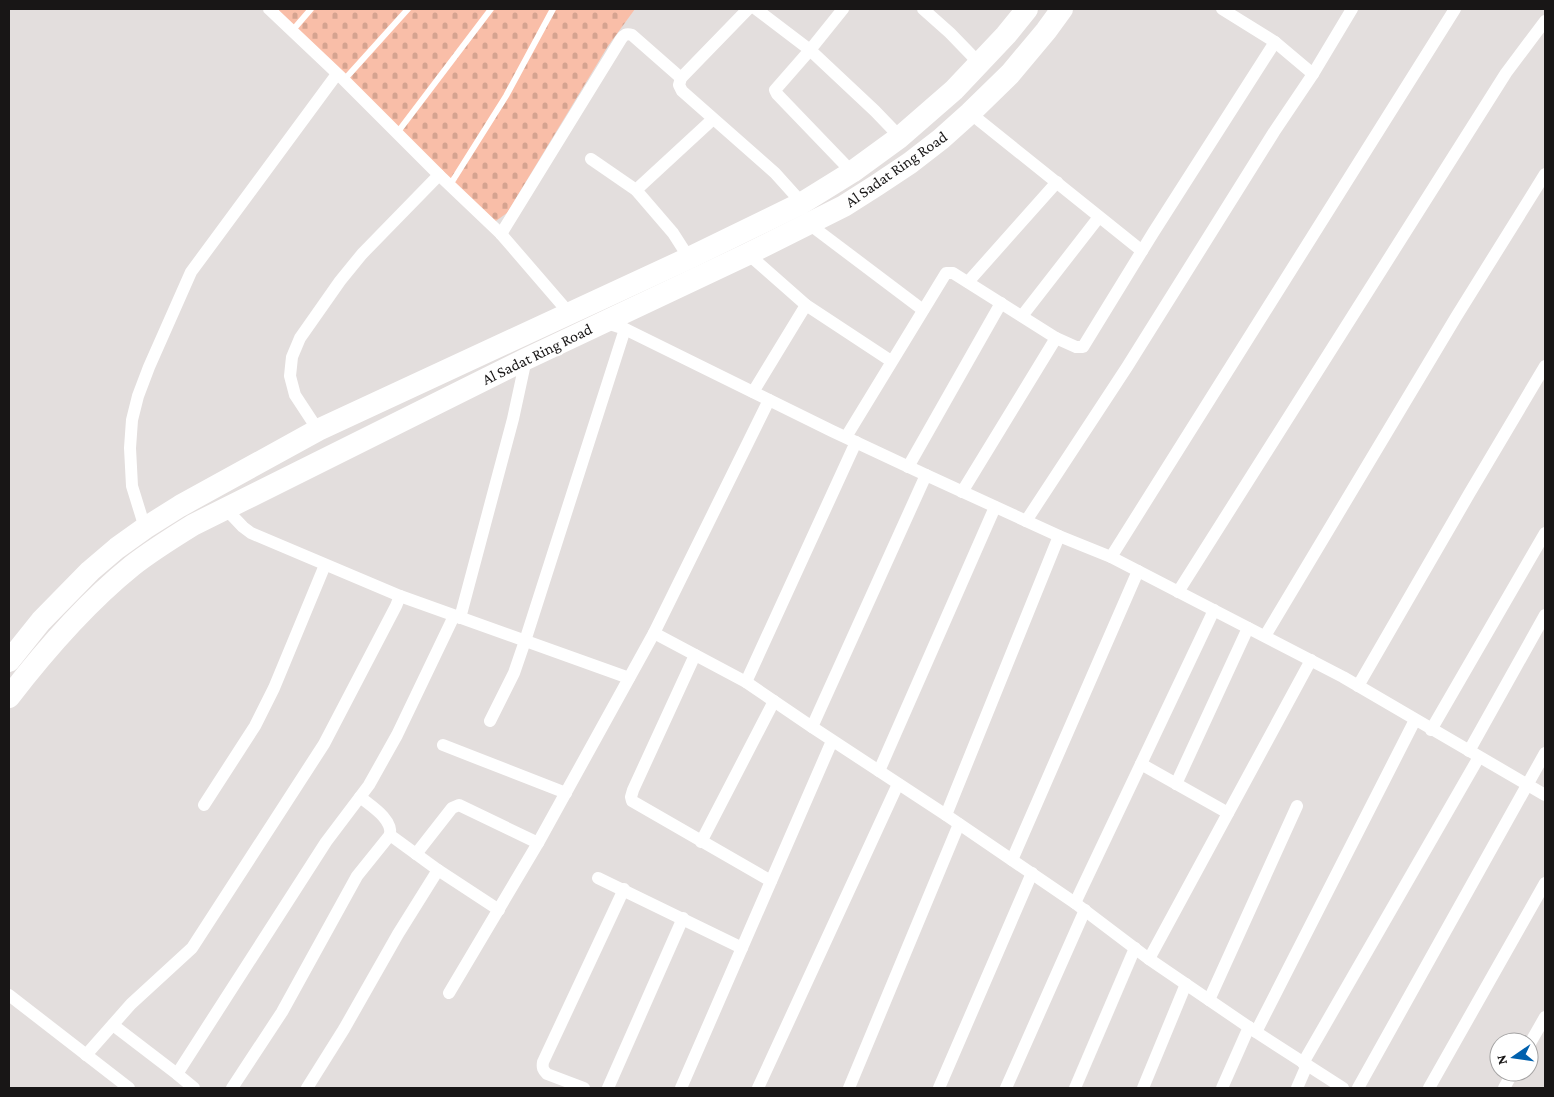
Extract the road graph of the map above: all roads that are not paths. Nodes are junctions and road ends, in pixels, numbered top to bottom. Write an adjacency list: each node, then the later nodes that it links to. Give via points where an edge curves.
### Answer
1 (269, 9): 16 (street)
2 (311, 9): 16 (lane)
3 (408, 9): 21 (lane)
4 (491, 9): 25 (lane)
5 (553, 9): 32 (lane, via 506,96)
6 (748, 9): 22 (street)
7 (756, 9): 18 (street)
8 (844, 9): 18 (street)
9 (923, 9): 19 (street)
10 (1027, 9): 19 (highway, Al Sadat Ring Road)
11 (1062, 9): 23 (highway, Al Sadat Ring Road, via 1010,74)
12 (1222, 9): 17 (street)
13 (1352, 9): 20 (street)
14 (1455, 9): 67 (street)
15 (1545, 21): 70 (street, via 1506,73)
16 (292, 31): 21 (street)
17 (1275, 42): 20 (street); 38 (street)
18 (810, 50): 26 (street); 28 (street, via 775,90)
19 (980, 64): 26 (highway, Al Sadat Ring Road)
20 (1313, 74): 63 (street)
21 (340, 77): 25 (street); 64 (street, via 191,272 149,367 132,420 130,448 132,486)
22 (681, 78): 24 (street, via 679,85 682,91); 37 (street, via 632,35 625,34)
23 (970, 114): 31 (street); 36 (highway, Al Sadat Ring Road, via 902,169)
24 (713, 119): 33 (street); 34 (street, via 775,173)
25 (398, 132): 30 (street)
26 (900, 137): 28 (highway, Al Sadat Ring Road)
27 (591, 159): 33 (street)
28 (852, 172): 34 (highway, Al Sadat Ring Road)
29 (1545, 174): 77 (street)
30 (439, 175): 32 (street); 55 (street, via 362,254 300,338 292,357 290,376 295,395)
31 (1057, 182): 35 (street); 41 (street)
32 (450, 185): 37 (street)
33 (636, 190): 40 (street, via 673,233)
34 (802, 203): 40 (highway, Al Sadat Ring Road)
35 (1099, 216): 38 (street); 46 (street)
36 (809, 224): 39 (highway, Al Sadat Ring Road); 44 (street)
37 (501, 234): 45 (street)
38 (1142, 251): 48 (street, via 1083,347 1076,348)
39 (748, 254): 43 (street); 47 (highway, Al Sadat Ring Road)
40 (688, 258): 45 (highway, Al Sadat Ring Road)
41 (968, 282): 42 (street); 44 (street, via 953,273 946,273)
42 (1001, 303): 46 (street); 58 (street)
43 (806, 305): 50 (street); 52 (street)
44 (923, 310): 50 (street)
45 (570, 314): 54 (highway, Al Sadat Ring Road)
46 (1022, 316): 48 (street)
47 (614, 325): 49 (highway, Al Sadat Ring Road); 52 (street); 78 (street)
48 (1056, 338): 60 (street)
49 (526, 359): 57 (highway, Al Sadat Ring Road); 74 (street, via 513,419)
50 (891, 362): 56 (street)
51 (1545, 366): 84 (street)
52 (752, 392): 53 (street)
53 (770, 400): 56 (street); 76 (street)
54 (350, 415): 55 (highway, Al Sadat Ring Road); 57 (highway, via 346,429 351,438)
55 (318, 430): 64 (highway, Al Sadat Ring Road)
56 (851, 440): 58 (street); 83 (street)
57 (360, 441): 62 (highway, Al Sadat Ring Road)
58 (908, 467): 59 (street)
59 (926, 476): 60 (street); 89 (street)
60 (962, 492): 61 (street)
61 (995, 507): 63 (street); 96 (street)
62 (225, 508): 68 (street, via 251,533); 85 (highway, Al Sadat Ring Road, via 162,544 106,589 55,640)
63 (1026, 521): 66 (street)
64 (145, 528): 81 (highway, Al Sadat Ring Road, via 71,589)
65 (1545, 533): 90 (street)
66 (1059, 536): 67 (street); 106 (street)
67 (1111, 557): 69 (street)
68 (325, 564): 71 (street); 103 (street, via 255,726)
69 (1138, 571): 70 (street); 112 (street)
70 (1178, 592): 72 (street)
71 (400, 596): 74 (street); 130 (street, via 324,744 192,948 131,1004)
72 (1214, 610): 75 (street); 95 (street)
73 (1545, 615): 94 (street)
74 (457, 617): 78 (street); 102 (street, via 397,735)
75 (1248, 628): 77 (street); 98 (street)
76 (654, 633): 79 (street); 82 (street)
77 (1265, 636): 80 (street)
78 (525, 641): 82 (street); 88 (street, via 514,673)
79 (695, 655): 83 (street); 109 (street, via 631,797 634,804)
80 (1311, 660): 84 (street); 105 (street)
81 (9, 661)
82 (629, 678): 100 (street)
83 (746, 682): 86 (street)
84 (1358, 686): 87 (street)
85 (9, 697)
86 (774, 701): 89 (street); 109 (street)
87 (1415, 720): 90 (street); 131 (street)
88 (490, 721)
89 (812, 728): 91 (street)
90 (1432, 730): 94 (street)
91 (832, 741): 96 (street); 116 (street)
92 (443, 745): 100 (street)
93 (1545, 753): 99 (street)
94 (1474, 754): 99 (street); 134 (street)
95 (1141, 764): 98 (street); 119 (street)
96 (879, 771): 97 (street)
97 (898, 784): 106 (street); 143 (street)
98 (1176, 784): 105 (street)
99 (1527, 785): 101 (street); 152 (street)
100 (566, 793): 110 (street)
101 (1545, 795)
102 (360, 797): 108 (street, via 385,819); 135 (street, via 326,842)
103 (204, 805)
104 (1297, 806): 128 (street)
105 (1228, 813): 124 (street)
106 (946, 815): 107 (street)
107 (959, 824): 112 (street); 144 (street)
108 (390, 835): 111 (street); 138 (street, via 357,876 282,1012)
109 (701, 842): 116 (street)
110 (538, 844): 111 (street, via 459,805 452,808); 120 (street)
111 (416, 854): 113 (street)
112 (1012, 860): 114 (street)
113 (438, 870): 120 (street); 139 (street)
114 (1032, 873): 119 (street); 145 (street)
115 (598, 878): 118 (street)
116 (771, 881): 122 (street)
117 (1545, 883): 153 (street)
118 (624, 889): 121 (street); 140 (street, via 543,1062 543,1071 547,1074)
119 (1080, 907): 123 (street); 146 (street)
120 (499, 910): 126 (street)
121 (683, 918): 122 (street); 141 (street)
122 (742, 948): 142 (street)
123 (1134, 948): 124 (street); 147 (street)
124 (1149, 959): 125 (street)
125 (1186, 984): 128 (street); 148 (street)
126 (449, 993)
127 (9, 995): 133 (street)
128 (1209, 1000): 131 (street)
129 (1545, 1017): 132 (street)
130 (113, 1026): 133 (street); 135 (street)
131 (1252, 1029): 134 (street); 149 (street)
132 (1536, 1032)
133 (86, 1055): 136 (street)
134 (1305, 1064): 150 (street); 151 (street)
135 (177, 1074): 137 (street)
136 (129, 1088)
137 (194, 1088)
138 (232, 1088)
139 (306, 1088)
140 (584, 1088)
141 (608, 1088)
142 (681, 1088)
143 (758, 1088)
144 (849, 1088)
145 (939, 1088)
146 (1006, 1088)
147 (1075, 1088)
148 (1143, 1088)
149 (1222, 1088)
150 (1297, 1088)
151 (1342, 1088)
152 (1358, 1088)
153 (1429, 1088)

